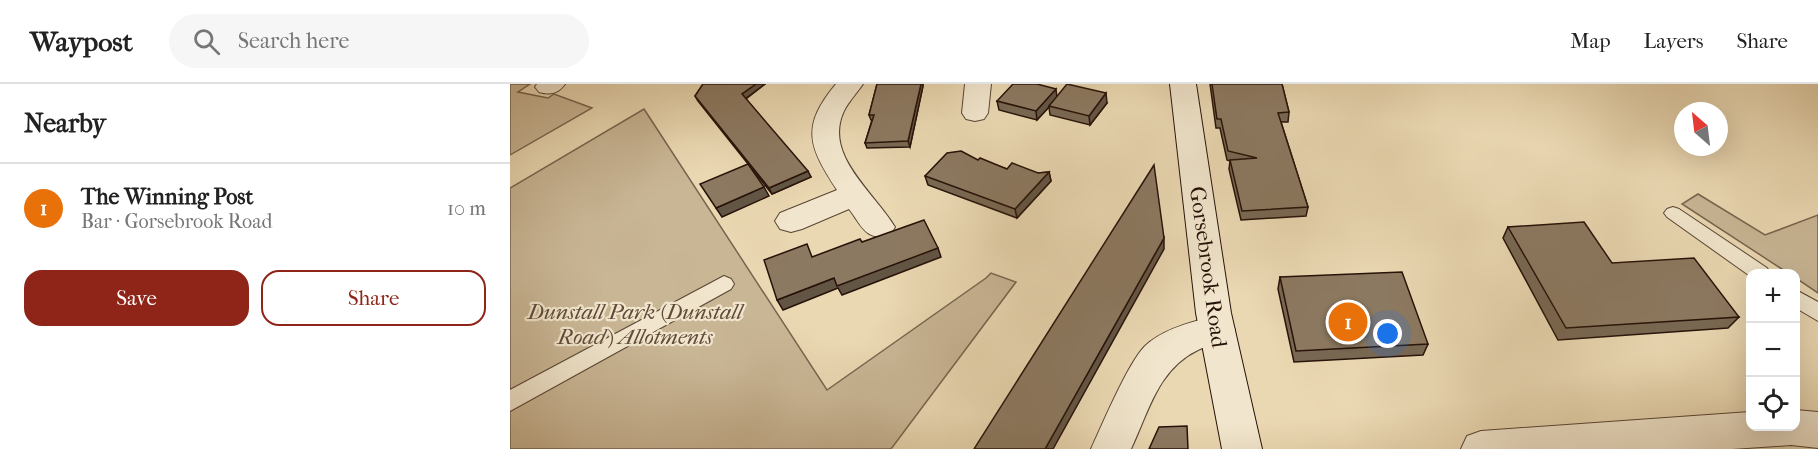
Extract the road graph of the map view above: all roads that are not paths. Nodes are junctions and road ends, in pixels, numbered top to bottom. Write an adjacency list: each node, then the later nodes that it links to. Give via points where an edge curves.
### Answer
1 (850, 84): 5 (street, via 831,108 825,142)
2 (978, 84): 4 (street)
3 (1183, 84): 13 (street, Gorsebrook Road)
4 (975, 113)
5 (856, 194): 7 (street); 8 (street)
6 (1673, 213): 9 (lane)
7 (791, 221)
8 (879, 227)
9 (1754, 269)
10 (724, 284): 14 (lane)
11 (1800, 301): 12 (lane)
12 (1818, 313)
13 (1217, 330): 17 (street, via 1189,338 1156,359); 18 (street, Gorsebrook Road)
14 (510, 401)
15 (1818, 430): 16 (street, via 1791,427)
16 (1725, 441): 19 (street)
17 (1111, 449)
18 (1242, 449)
19 (1481, 449)

